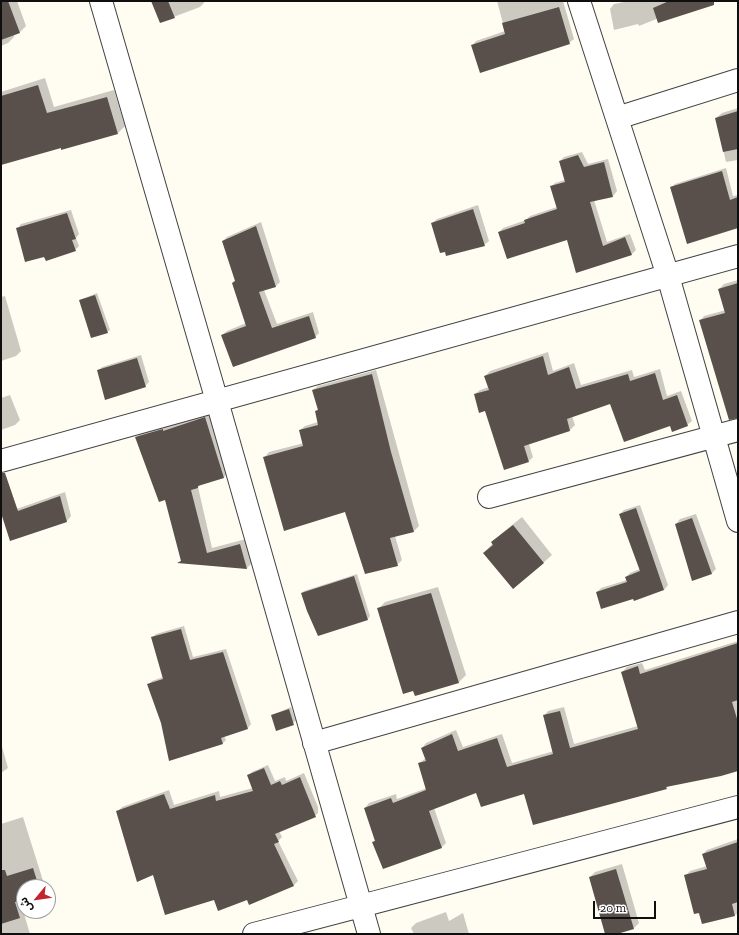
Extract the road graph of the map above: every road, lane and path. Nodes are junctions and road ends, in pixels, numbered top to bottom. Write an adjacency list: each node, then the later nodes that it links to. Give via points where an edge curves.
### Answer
1 (101, 1): 7 (street)
2 (579, 1): 4 (street)
3 (738, 80): 4 (street)
4 (617, 118): 6 (street)
5 (738, 256): 6 (street)
6 (668, 276): 7 (street); 9 (street)
7 (217, 401): 10 (street); 14 (street)
8 (738, 430): 9 (street)
9 (714, 436): 11 (street); 12 (street)
10 (1, 461)
11 (489, 497)
12 (738, 521)
13 (738, 622): 14 (street)
14 (314, 742): 16 (street)
15 (738, 808): 16 (street)
16 (361, 906): 17 (street); 18 (street)
17 (254, 934)
18 (369, 934)

